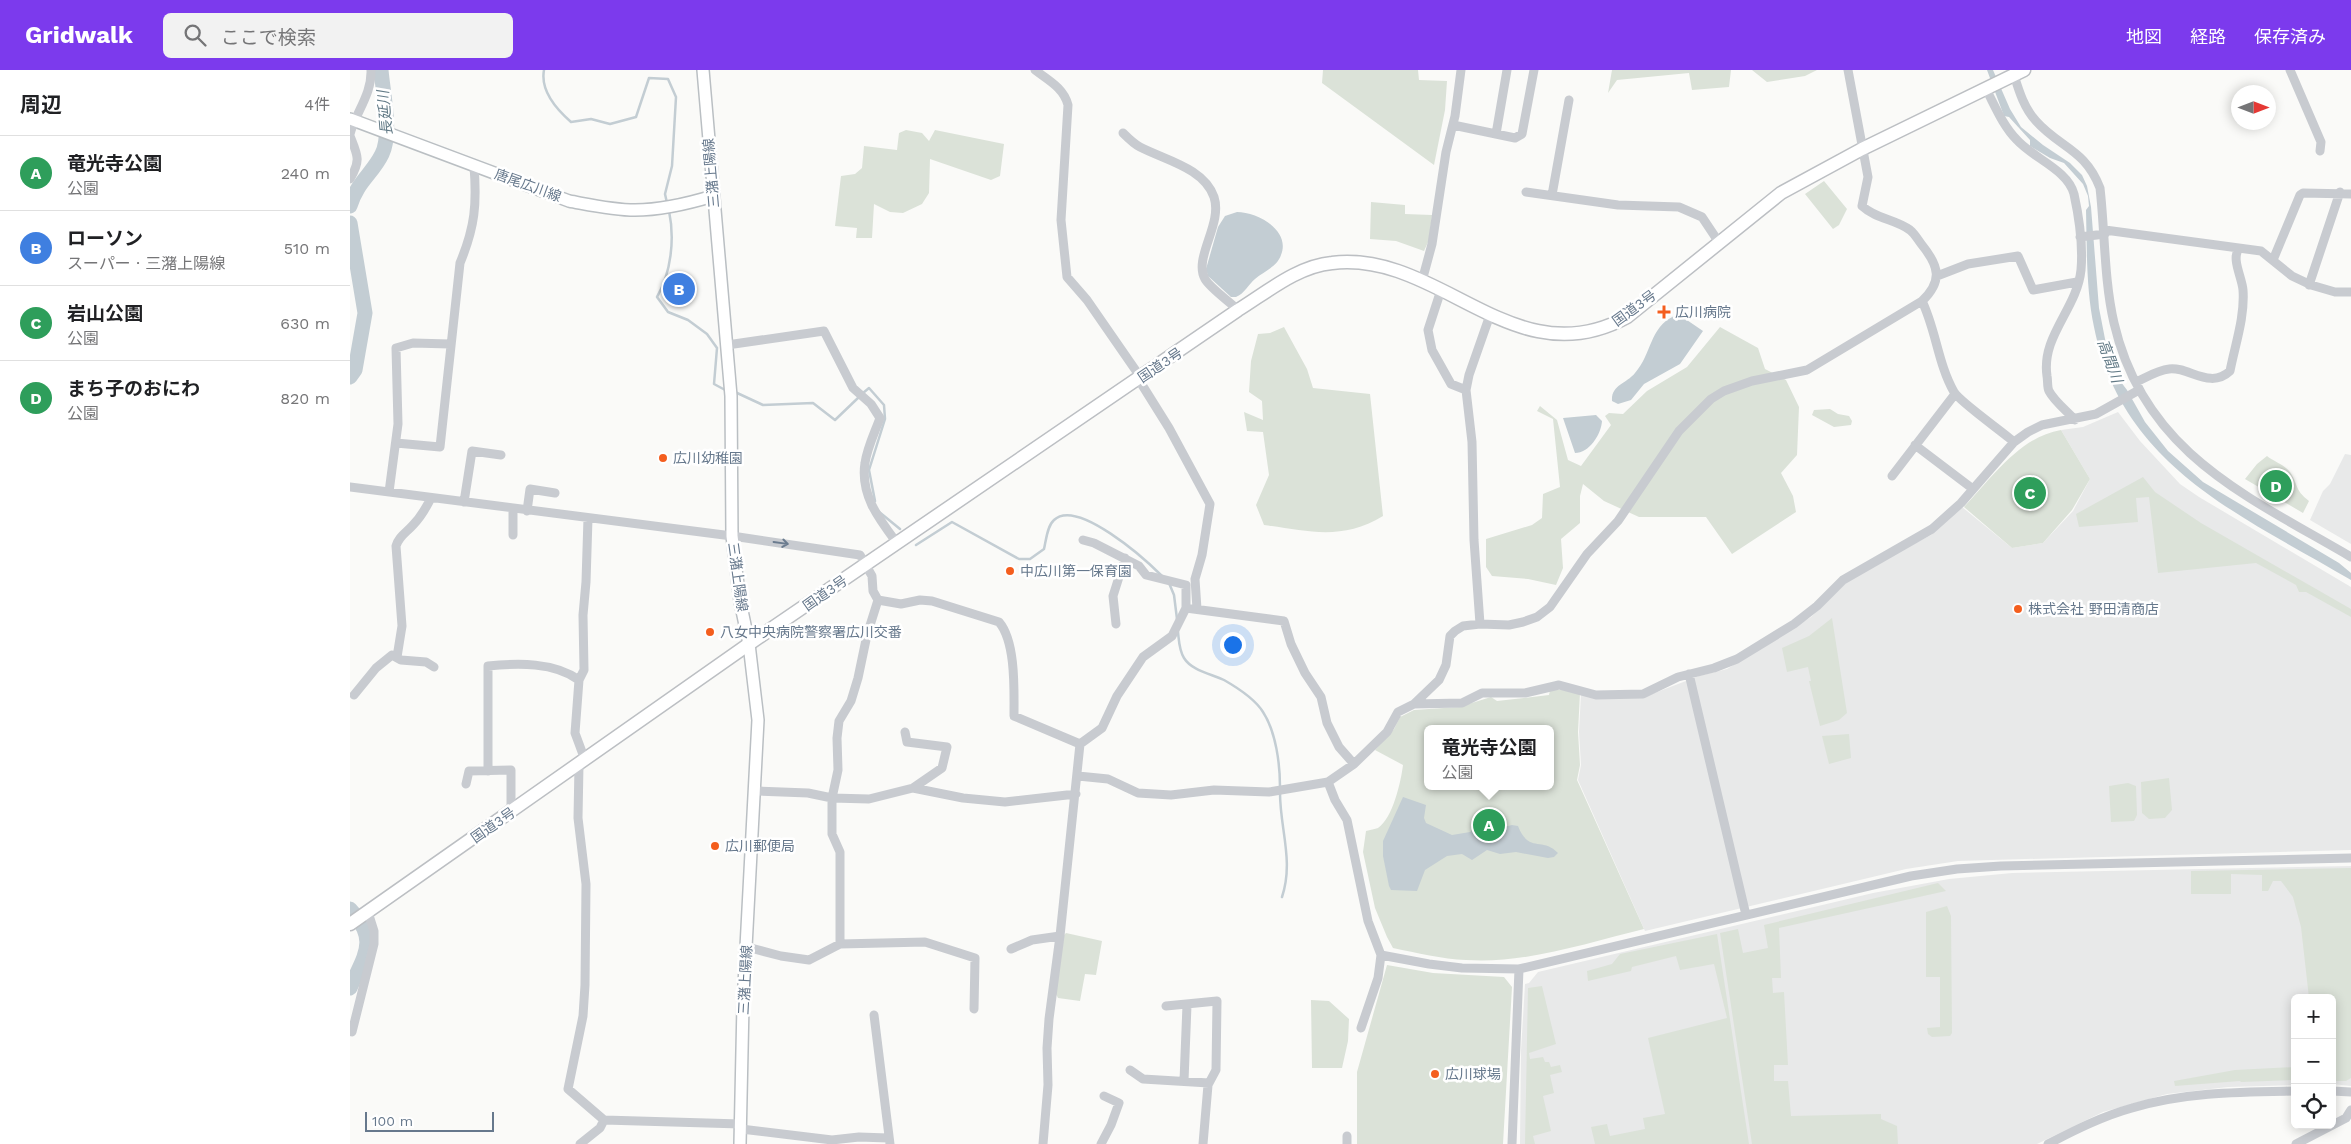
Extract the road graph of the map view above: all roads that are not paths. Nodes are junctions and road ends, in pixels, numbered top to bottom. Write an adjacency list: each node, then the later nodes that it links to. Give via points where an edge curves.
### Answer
1 (371, 70): 12 (street, via 370,86)
2 (703, 70): 25 (main road, 三潴上陽線)
3 (1035, 70): 42 (street, via 1061,90 1068,105 1061,220 1066,276 1087,300)
4 (1461, 70): 13 (street)
5 (1507, 70): 15 (street)
6 (1534, 70): 15 (street, via 1522,134 1515,138)
7 (1848, 70): 17 (street)
8 (2290, 70): 18 (street, via 2321,142)
9 (2014, 74): 10 (highway, 国道3号); 26 (street, via 2024,105 2036,121 2094,170 2100,188)
10 (1987, 88): 17 (highway, 国道3号); 27 (street, via 2016,140 2067,181 2073,192)
11 (1569, 100): 24 (street)
12 (355, 121): 16 (street); 19 (main road, 唐尾広川線)
13 (1453, 125): 15 (street); 32 (street, via 1432,244)
14 (1123, 132): 38 (street, via 1140,147 1175,161 1206,184 1214,197 1217,214 1202,267 1205,279)
15 (1496, 134)
16 (350, 135): 20 (street, via 358,156 357,167)
17 (1862, 148): 28 (highway, 国道3号, via 1781,193); 31 (street, via 1868,177 1862,206 1877,217 1911,231 1932,258)
18 (2320, 151)
19 (474, 166): 25 (main road, 唐尾広川線, via 569,201 603,207 637,210 695,202); 40 (street, via 476,213 470,240 460,263)
20 (350, 179)
21 (1526, 192): 24 (street)
22 (2340, 192): 23 (street); 30 (street, via 2300,195); 34 (street)
23 (2351, 194)
24 (1552, 195): 28 (street, via 1618,205 1679,206 1702,217)
25 (713, 196): 41 (main road, 三潴上陽線)
26 (2103, 233): 27 (street); 29 (street); 43 (street, via 2110,302)
27 (2082, 236): 33 (street, via 2081,271)
28 (1718, 242): 39 (highway, 国道3号, via 1626,317 1607,327 1552,334 1515,326)
29 (2239, 248): 30 (street, via 2261,251); 43 (street, via 2236,258 2243,301 2230,371 2225,376 2213,378 2168,368)
30 (2273, 260): 34 (street)
31 (1937, 276): 33 (street, via 1968,264 2018,256 2033,290); 37 (street, via 1932,291)
32 (1422, 281): 35 (highway, 国道3号); 38 (highway, 国道3号, via 1392,267 1332,262 1296,274)
33 (2077, 282): 46 (street, via 2048,347 2046,369 2049,392)
34 (2309, 285): 36 (street, via 2335,292)
35 (1441, 290): 39 (highway, 国道3号); 44 (street, via 1428,330 1432,350 1451,384)
36 (2351, 292)
37 (1922, 301): 45 (street); 72 (street, via 1807,370 1752,381 1711,399 1674,436 1618,521 1587,554 1550,607 1523,622)
38 (1238, 310): 42 (highway, 国道3号)
39 (1490, 315): 44 (street)
40 (450, 344): 48 (street, via 440,447); 48 (street, via 413,343 396,348)
41 (727, 345): 62 (main road, 三潴上陽線, via 731,392); 64 (street, via 824,331 853,388 880,418 865,461 864,484 879,520)
42 (1140, 379): 64 (highway, 国道3号); 70 (street, via 1210,504 1195,578)
43 (2136, 388): 46 (street, via 2096,414); 65 (street, via 2166,430 2217,477)
44 (1466, 390): 72 (street, via 1472,442)
45 (1954, 394): 47 (street); 49 (street)
46 (2075, 420): 47 (street, via 2042,425)
47 (2014, 442): 53 (street)
48 (396, 443): 54 (street)
49 (1915, 445): 51 (street); 53 (street)
50 (501, 455): 57 (street, via 472,451)
51 (1892, 476)
52 (350, 487): 54 (street)
53 (1973, 489): 76 (street, via 1932,529 1843,580 1794,624 1737,659)
54 (389, 492): 56 (street)
55 (555, 493): 59 (street, via 530,489)
56 (431, 498): 57 (street); 74 (street, via 424,513 398,538 396,546 402,626)
57 (464, 502): 58 (street)
58 (513, 509): 59 (street); 61 (street)
59 (527, 511): 60 (street)
60 (588, 518): 62 (street); 77 (street, via 584,670)
61 (513, 535)
62 (732, 536): 67 (street, one-way to 67, via 860,555); 73 (main road, 三潴上陽線)
63 (1083, 540): 66 (street)
64 (897, 543): 67 (highway, 国道3号)
65 (2351, 557)
66 (1125, 558): 69 (street, via 1139,566 1146,576 1186,585); 71 (street, via 1113,596)
67 (867, 564): 68 (street); 73 (highway, 国道3号)
68 (878, 600): 81 (street, via 901,604 932,601 999,622 1004,627 1011,656 1014,716); 91 (street, via 858,678 839,721 838,770)
69 (1186, 608): 70 (street); 81 (street, via 1172,636 1143,657 1117,696 1102,728)
70 (1197, 610): 83 (street, via 1284,621 1305,673 1321,697 1327,724 1339,747)
71 (1116, 624)
72 (1480, 624): 79 (street, via 1464,626 1450,636 1446,665 1439,680)
73 (749, 644): 82 (highway, 国道3号); 89 (main road, 三潴上陽線, via 758,720)
74 (398, 657): 75 (street, via 426,662); 78 (street, via 392,655 376,668)
75 (434, 667)
76 (1689, 674): 79 (street, via 1643,694 1596,695 1559,684 1525,693 1482,694 1462,703); 95 (street)
77 (580, 680): 82 (street, via 575,732); 84 (street, via 552,668 513,664 488,666)
78 (354, 695)
79 (1414, 704): 83 (street, via 1398,712 1387,732)
80 (905, 732): 88 (street, via 907,742 947,747 942,768)
81 (1080, 744): 85 (street)
82 (582, 763): 92 (highway, 国道3号); 117 (street, via 578,818 586,884 585,985 583,1016 568,1090)
83 (1354, 764): 86 (street)
84 (488, 771): 87 (street, via 469,771); 92 (street, via 511,770)
85 (1078, 776): 86 (street, via 1108,779 1138,792 1171,795 1214,790 1269,792); 90 (street)
86 (1328, 782): 101 (street, via 1334,800 1347,820 1368,921)
87 (466, 784)
88 (913, 788): 90 (street, via 1005,802); 91 (street, via 869,798)
89 (756, 791): 91 (street, via 808,793); 99 (main road, 三潴上陽線)
90 (1076, 794): 97 (street)
91 (832, 798): 98 (street, via 832,834 840,852)
92 (511, 812): 94 (highway, 国道3号)
93 (2351, 858): 95 (street, via 1957,869 1911,876)
94 (367, 913): 96 (highway, 国道3号); 108 (street, via 374,931 374,944)
95 (1746, 915): 102 (street)
96 (351, 924)
97 (1060, 936): 100 (street, via 1032,940); 122 (street, via 1049,1019)
98 (840, 944): 99 (street, via 809,960); 105 (street, via 925,942 975,958)
99 (747, 947): 118 (main road, 三潴上陽線)
100 (1011, 949)
101 (1381, 955): 102 (street, via 1462,968); 107 (street, via 1378,978)
102 (1519, 969): 125 (street)
103 (1186, 1005): 104 (street); 110 (street); 111 (street, via 1216,1001 1216,1070)
104 (1166, 1006)
105 (974, 1009)
106 (874, 1016): 119 (street)
107 (1361, 1028)
108 (352, 1032)
109 (1130, 1070): 110 (street, via 1143,1079)
110 (1184, 1080): 111 (street)
111 (1209, 1083): 124 (street)
112 (2291, 1091): 126 (street, via 2184,1096 2132,1108 2080,1127)
113 (2336, 1091): 114 (street)
114 (2351, 1092)
115 (1104, 1096): 123 (street, via 1119,1103)
116 (2351, 1110): 127 (street, via 2346,1118)
117 (604, 1120): 118 (street); 120 (street, via 600,1128)
118 (741, 1127): 119 (street, via 832,1140 859,1136); 121 (main road, 三潴上陽線)
119 (889, 1141)
120 (580, 1144)
121 (740, 1144)
122 (1043, 1144)
123 (1101, 1144)
124 (1204, 1144)
125 (1512, 1144)
126 (2048, 1144)
127 (2296, 1144)

